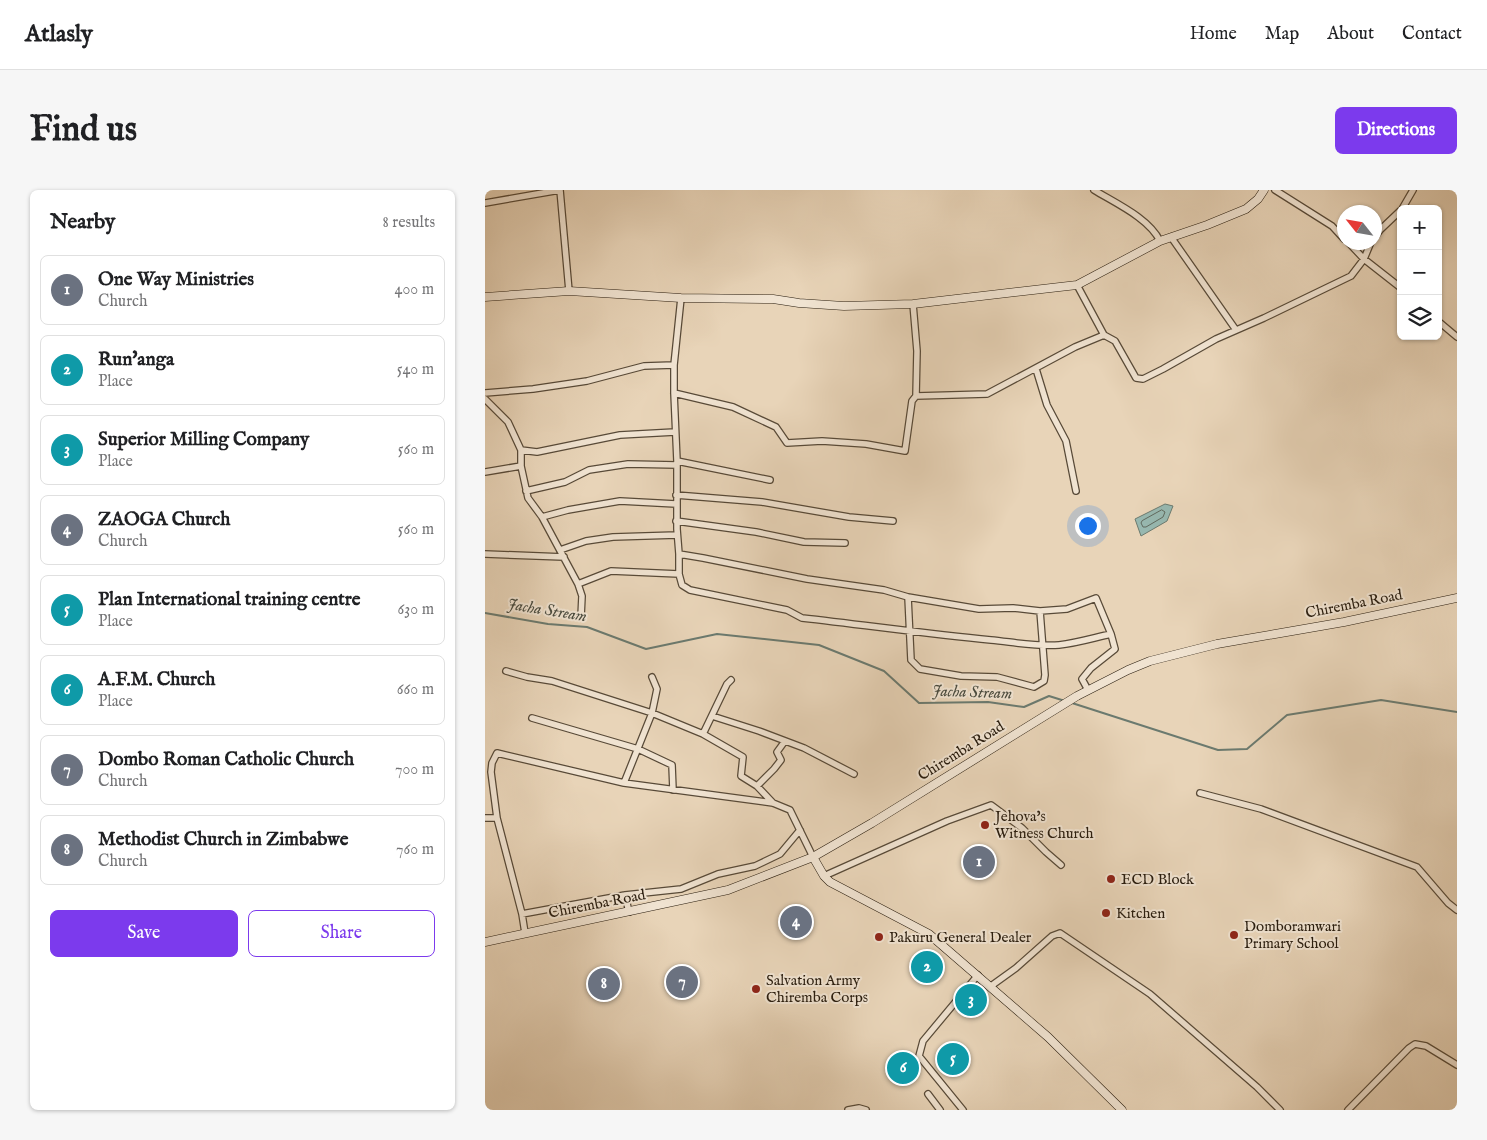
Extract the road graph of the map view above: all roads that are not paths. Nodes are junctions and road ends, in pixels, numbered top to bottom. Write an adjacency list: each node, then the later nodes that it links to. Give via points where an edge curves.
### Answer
1 (560, 190): 6 (street); 18 (street)
2 (1094, 190): 12 (street, via 1131,212 1156,233)
3 (1264, 190): 11 (street, via 1245,209)
4 (1275, 190): 10 (street)
5 (1413, 190): 7 (street)
6 (485, 203)
7 (1404, 205)
8 (1397, 214): 9 (street)
9 (1382, 228)
10 (1337, 231)
11 (1171, 237): 12 (street); 23 (street)
12 (1160, 241): 16 (street)
13 (1356, 250): 15 (street)
14 (1367, 250): 15 (street)
15 (1364, 259): 17 (street); 23 (street, via 1351,276)
16 (1077, 285): 21 (street); 24 (street)
17 (1397, 285)
18 (569, 291): 19 (street); 20 (street)
19 (485, 297)
20 (681, 298): 21 (street, via 773,299 844,306); 26 (street)
21 (913, 304): 30 (street)
22 (1442, 324): 25 (street)
23 (1235, 330): 24 (street, via 1143,379 1136,378 1115,341)
24 (1104, 335): 27 (street)
25 (1457, 337)
26 (674, 365): 28 (street, via 644,366 587,381 533,389); 29 (street)
27 (1036, 369): 30 (street, via 987,394); 39 (street, via 1047,405 1066,441)
28 (485, 392)
29 (674, 393): 30 (street, via 733,407 776,427 787,443 822,441 905,451 911,402); 32 (street)
30 (916, 396)
31 (485, 399): 33 (street, via 508,422)
32 (675, 432): 33 (street, via 620,434 537,452); 34 (street)
33 (521, 450): 35 (street)
34 (677, 463): 37 (street); 38 (street, via 628,464 589,470 565,482); 40 (street)
35 (521, 466): 36 (street); 38 (street)
36 (485, 472)
37 (770, 480)
38 (526, 491): 42 (street)
39 (1076, 491)
40 (676, 496): 41 (street); 44 (street, via 762,502)
41 (676, 504): 42 (street, via 621,501); 43 (street)
42 (542, 517): 47 (street)
43 (676, 521): 45 (street); 46 (street, via 804,542)
44 (893, 521)
45 (677, 535): 47 (street, via 613,537 586,541); 49 (street)
46 (845, 543)
47 (560, 550): 50 (street)
48 (485, 554): 50 (street)
49 (679, 554): 51 (street); 53 (street)
50 (564, 557): 52 (street)
51 (679, 574): 52 (street, via 611,571); 57 (street, via 682,585 690,590 787,610 802,618)
52 (578, 584): 56 (street, via 582,596)
53 (908, 597): 55 (street, via 979,609); 57 (street)
54 (1457, 598): 63 (street, Chiremba Road, via 1190,650 1139,666)
55 (1040, 610): 58 (street, via 1067,609 1096,598); 59 (street)
56 (581, 617)
57 (909, 630): 59 (street); 59 (street, via 911,660 920,669 961,676 997,677 1034,687 1044,681)
58 (1111, 634): 59 (street, via 1082,642); 63 (street, via 1115,649 1082,679)
59 (1042, 644)
60 (507, 671): 64 (street, via 552,681)
61 (653, 677): 64 (street, via 657,689)
62 (731, 680): 65 (street)
63 (1088, 690): 79 (street, Chiremba Road)
64 (652, 713): 67 (street); 69 (street)
65 (711, 716): 67 (street); 68 (street)
66 (532, 718): 69 (street)
67 (703, 734): 72 (street, via 743,757 741,776)
68 (785, 741): 70 (street, via 812,751); 72 (street, via 777,752 781,760)
69 (638, 749): 71 (street); 73 (street, via 672,765)
70 (854, 774)
71 (625, 783): 73 (street); 77 (street, via 497,753 491,772)
72 (757, 786): 75 (street)
73 (673, 790): 75 (street)
74 (1200, 793): 83 (street, via 1261,809 1417,867)
75 (773, 803): 78 (street, via 790,810)
76 (485, 818): 77 (street)
77 (497, 818): 85 (street)
78 (800, 830): 79 (street); 82 (street, via 780,854 755,866 718,874 681,889)
79 (813, 857): 81 (street); 84 (street, Chiremba Road, via 728,890)
80 (1061, 865): 81 (street, via 1022,828 991,805)
81 (824, 876): 88 (street, via 929,934)
82 (625, 895): 84 (street); 85 (street)
83 (1457, 910)
84 (629, 912): 86 (street, Chiremba Road)
85 (522, 914): 86 (street)
86 (525, 933): 87 (street, Chiremba Road)
87 (485, 942)
88 (978, 975): 89 (street); 95 (street, via 923,1041 919,1056)
89 (991, 986): 96 (street); 97 (street, via 1060,933 1150,994)
90 (1457, 1065): 98 (street, via 1426,1046 1415,1044)
91 (928, 1094): 94 (street)
92 (848, 1110): 93 (street)
93 (865, 1110)
94 (940, 1110)
95 (963, 1110)
96 (1122, 1110)
97 (1280, 1110)
98 (1348, 1110)

